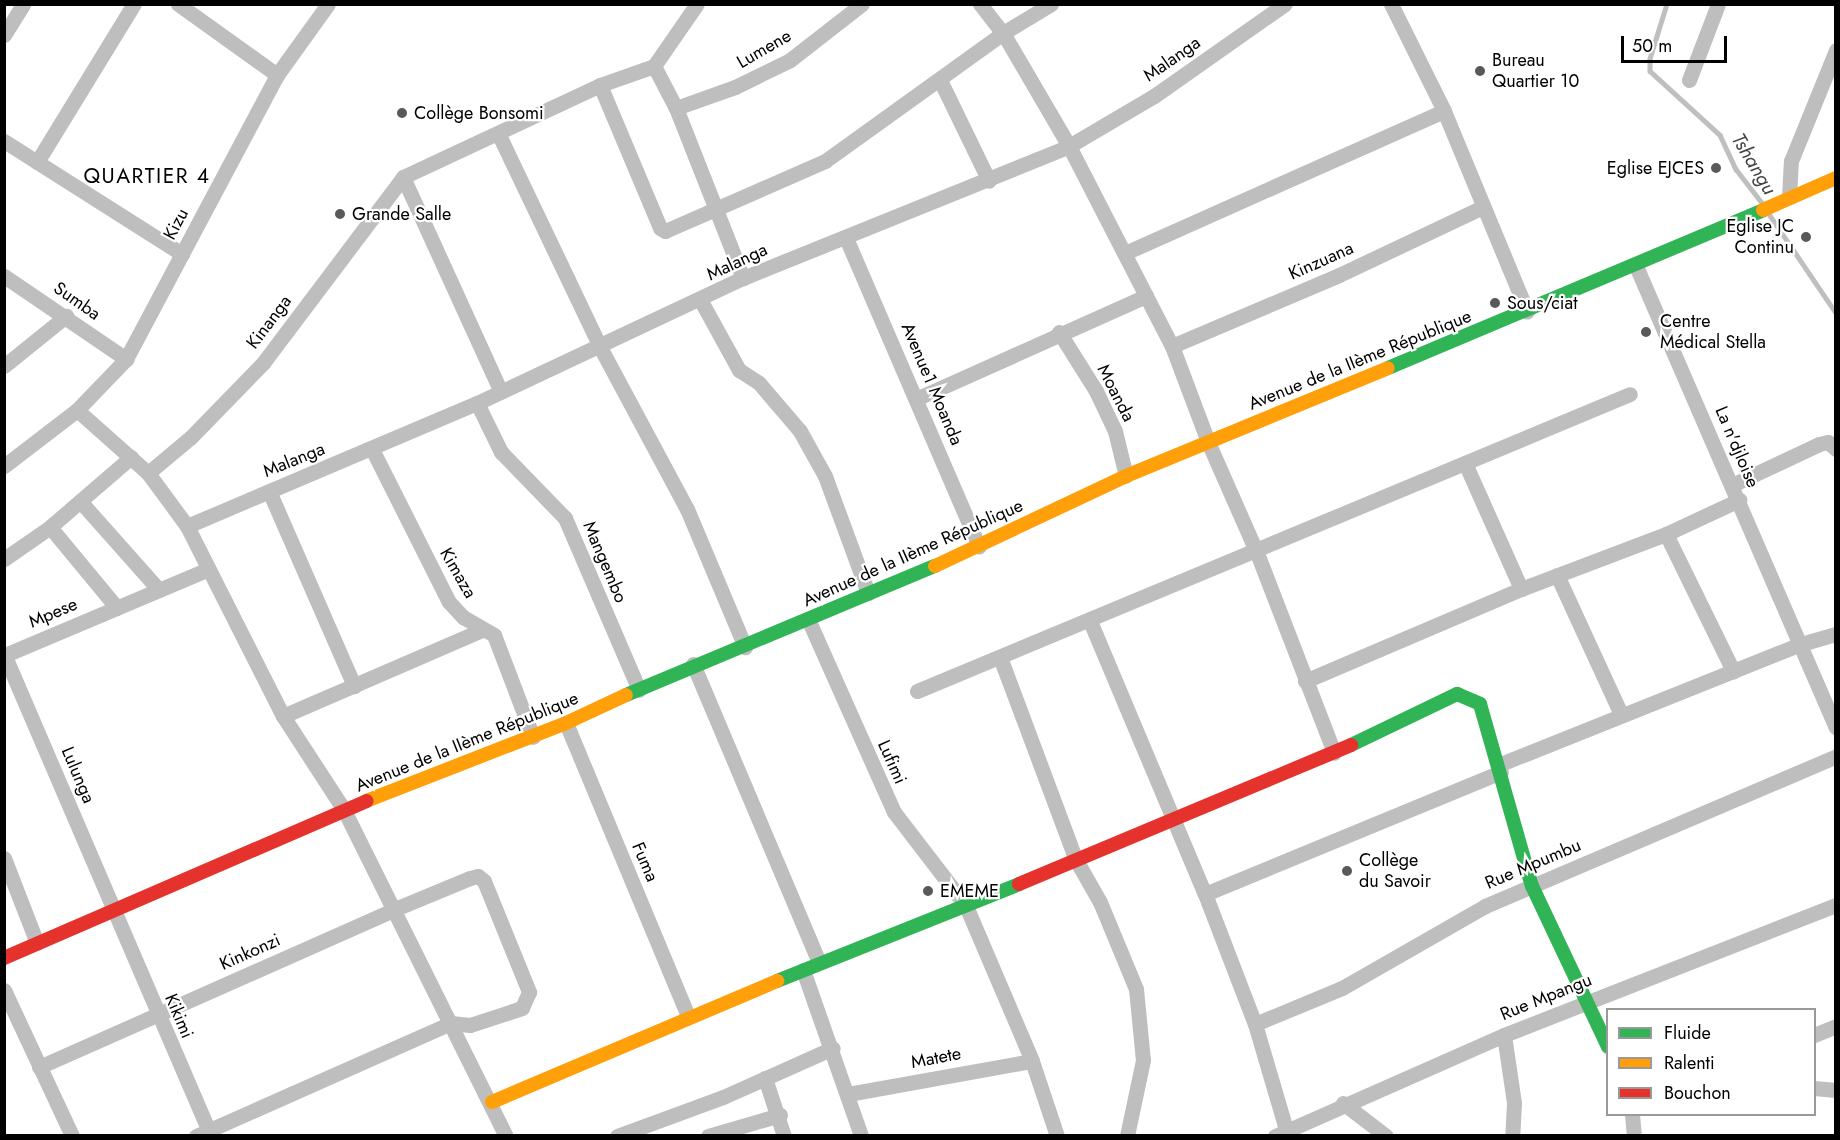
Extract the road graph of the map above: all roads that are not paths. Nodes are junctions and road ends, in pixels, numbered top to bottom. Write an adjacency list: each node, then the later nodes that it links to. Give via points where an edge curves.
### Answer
1 (23, 4): 13 (street)
2 (134, 4): 25 (street)
3 (178, 4): 16 (street)
4 (328, 4): 16 (street, Kizu)
5 (697, 4): 15 (street)
6 (862, 4): 20 (street, Lumene, via 790,60 735,87)
7 (980, 4): 12 (street)
8 (1051, 4): 12 (street)
9 (1285, 4): 24 (street, Malanga, via 1154,96)
10 (1391, 4): 21 (street)
11 (1718, 4): 18 (street)
12 (1003, 33): 17 (street); 24 (street)
13 (4, 35)
14 (1836, 50): 29 (street, via 1791,161)
15 (654, 66): 19 (street, Kinanga); 20 (street)
16 (277, 75): 34 (street, Kizu)
17 (940, 80): 28 (street); 31 (street, via 825,161)
18 (1689, 80)
19 (600, 85): 22 (street, Kinanga); 31 (street, via 660,228 665,231)
20 (676, 108): 31 (street)
21 (1444, 111): 30 (street); 33 (street)
22 (499, 135): 26 (street, Kinanga); 44 (street)
23 (4, 141): 25 (street)
24 (1069, 146): 28 (street, Malanga); 33 (street)
25 (37, 162): 34 (street)
26 (403, 177): 47 (street); 58 (street, Kinanga, via 262,363 191,437)
27 (1836, 178): 29 (street, Avenue de la IIème République)
28 (989, 181): 32 (street, Malanga)
29 (1789, 197): 35 (street, Avenue de la IIème République)
30 (1483, 207): 40 (street); 43 (street, Kinzuana, via 1339,275)
31 (715, 209): 37 (street)
32 (846, 238): 37 (street, Malanga); 49 (street, Avenue1 Moanda)
33 (1127, 252): 38 (street)
34 (182, 254): 45 (street, Kizu)
35 (1636, 266): 40 (street, Avenue de la IIème République); 60 (street, La n'djloise)
36 (4, 276): 41 (street, Sumba)
37 (743, 278): 39 (street, Malanga)
38 (1146, 296): 42 (street); 43 (street)
39 (701, 301): 44 (street, Malanga); 74 (street, via 739,370 759,384 800,431 825,476)
40 (1527, 311): 52 (street, Avenue de la IIème République)
41 (66, 316): 45 (street, Sumba); 46 (street)
42 (1059, 332): 49 (street); 59 (street, Moanda, via 1096,391 1115,431)
43 (1172, 346): 52 (street)
44 (600, 347): 47 (street, Malanga); 81 (street, via 687,509)
45 (126, 359): 51 (street, Kizu)
46 (4, 366)
47 (501, 392): 50 (street, Malanga)
48 (1630, 394): 56 (street)
49 (918, 398): 67 (street, Avenue1 Moanda)
50 (477, 403): 54 (street, Malanga); 88 (street, Mangembo, via 501,452 565,518)
51 (77, 410): 55 (street); 57 (street, Kizu)
52 (1208, 442): 59 (street, Avenue de la IIème République); 68 (street)
53 (1832, 446): 60 (street)
54 (372, 449): 61 (street, Malanga); 78 (street, Kimaza, via 448,602)
55 (131, 457): 58 (street); 63 (street)
56 (1465, 463): 68 (street); 72 (street)
57 (4, 465)
58 (148, 473): 64 (street)
59 (1126, 476): 67 (street, Avenue de la IIème République)
60 (1732, 485): 62 (street, La n'djloise)
61 (269, 491): 64 (street, Malanga); 87 (street)
62 (1739, 500): 66 (street); 80 (street, La n'djloise)
63 (80, 501): 65 (street); 73 (street)
64 (187, 526): 70 (street)
65 (50, 527): 69 (street); 75 (street, Mpese)
66 (1666, 534): 71 (street); 85 (street)
67 (979, 547): 74 (street, Avenue de la IIème République)
68 (1257, 553): 77 (street); 86 (street)
69 (4, 559)
70 (209, 569): 73 (street, Mpese); 91 (street)
71 (1557, 575): 72 (street); 90 (street)
72 (1521, 589): 86 (street)
73 (159, 590): 75 (street, Mpese)
74 (868, 593): 76 (street, Avenue de la IIème République)
75 (117, 608): 82 (street, Mpese)
76 (808, 619): 81 (street, Avenue de la IIème République); 105 (street, Lufimi, via 894,812)
77 (1090, 621): 83 (street); 99 (street)
78 (482, 630): 87 (street); 94 (street, Kimaza, via 494,635)
79 (1836, 634): 80 (street)
80 (1801, 644): 85 (street); 93 (street, La n'djloise)
81 (745, 647): 84 (street, Avenue de la IIème République)
82 (5, 654): 107 (street, Lulunga)
83 (1000, 657): 89 (street); 101 (street)
84 (693, 664): 88 (street, Avenue de la IIème République); 110 (street)
85 (1733, 671): 90 (street)
86 (1305, 681): 95 (street)
87 (354, 686): 91 (street)
88 (639, 690): 92 (street, Avenue de la IIème République)
89 (917, 691)
90 (1621, 714): 97 (street)
91 (283, 716): 98 (street)
92 (566, 723): 94 (street, Avenue de la IIème République); 115 (street, Fuma)
93 (1836, 728)
94 (533, 737): 98 (street, Avenue de la IIème République)
95 (1334, 753): 97 (street, via 1457,694 1480,704); 99 (street)
96 (1836, 756): 102 (street, Rue Mpumbu)
97 (1500, 768): 102 (street); 103 (street)
98 (344, 810): 106 (street); 107 (street, Avenue de la IIème République)
99 (1176, 819): 101 (street); 103 (street)
100 (4, 858): 108 (street)
101 (1076, 861): 105 (street); 142 (street, via 1100,902 1136,989 1143,1060)
102 (1532, 886): 113 (street); 117 (street, Rue Mpumbu, via 1451,922 1426,942 1342,988)
103 (1205, 894): 117 (street)
104 (1836, 905): 113 (street, Rue Mpangu)
105 (966, 906): 110 (street); 123 (street, Lufimi)
106 (395, 909): 114 (street, Kinkonzi); 116 (street); 116 (street, Kinkonzi, via 478,876 484,881 529,992 522,1008 470,1025)
107 (116, 911): 108 (street, Avenue de la IIème République); 114 (street, Kikimi)
108 (37, 943): 109 (street, Avenue de la IIème République)
109 (4, 958)
110 (819, 963): 111 (street)
111 (803, 970): 115 (street); 122 (street)
112 (4, 990): 124 (street)
113 (1588, 1000): 119 (street, Rue Mpangu); 121 (street)
114 (157, 1015): 124 (street, Kinkonzi); 134 (street, Kikimi)
115 (688, 1016): 129 (street)
116 (451, 1023): 129 (street); 134 (street)
117 (1255, 1024): 133 (street)
118 (1836, 1026): 120 (street)
119 (1504, 1035): 130 (street, Rue Mpangu); 144 (street, via 1514,1103)
120 (1816, 1035)
121 (1606, 1042)
122 (833, 1048): 125 (street); 128 (street)
123 (1032, 1061): 128 (street, Matete); 141 (street, Lufimi)
124 (39, 1066): 136 (street)
125 (765, 1078): 131 (street); 137 (street)
126 (1816, 1088): 127 (street)
127 (1836, 1090)
128 (848, 1094): 140 (street)
129 (492, 1102): 135 (street)
130 (1343, 1103): 133 (street, Rue Mpangu); 143 (street)
131 (780, 1115): 138 (street); 139 (street)
132 (1632, 1116): 145 (street)
133 (1280, 1132)
134 (205, 1134)
135 (500, 1134)
136 (72, 1136)
137 (617, 1136)
138 (708, 1136)
139 (784, 1136)
140 (861, 1136)
141 (1057, 1136)
142 (1126, 1136)
143 (1386, 1136)
144 (1512, 1136)
145 (1634, 1136)

